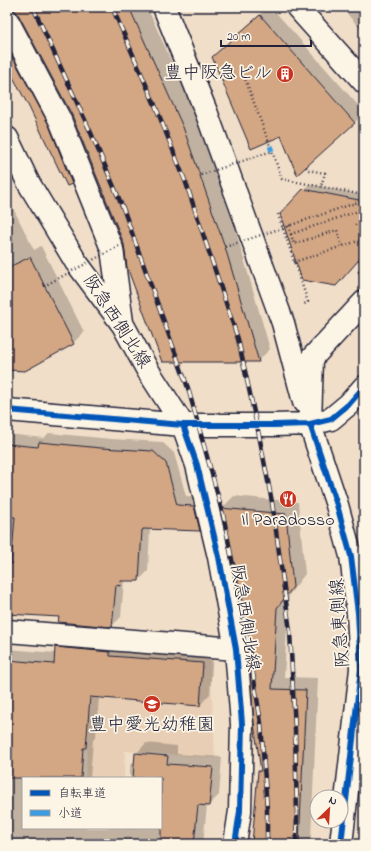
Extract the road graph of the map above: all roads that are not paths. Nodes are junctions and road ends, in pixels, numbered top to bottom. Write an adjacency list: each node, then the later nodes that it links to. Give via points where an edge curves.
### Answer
1 (164, 7): 10 (main road, via 207,114 283,323)
2 (297, 7): 4 (main road)
3 (7, 20): 7 (main road, via 60,120 112,249)
4 (364, 82)
5 (7, 138): 7 (main road, 阪急西側北線, via 28,182 76,262)
6 (364, 302): 10 (main road, 阪急東側線, via 312,358)
7 (123, 325): 11 (main road, 阪急西側北線, via 147,369)
8 (364, 387): 10 (main road, via 331,419)
9 (7, 410): 11 (main road)
10 (310, 424): 11 (main road); 12 (main road, 阪急東側線, via 338,505)
11 (183, 425): 14 (main road, 阪急西側北線, via 196,465 219,557)
12 (358, 553): 16 (main road, 阪急東側線, via 360,669)
13 (7, 631): 14 (main road)
14 (236, 649): 15 (main road, 阪急西側北線, via 242,724 240,811)
15 (235, 844)
16 (341, 844)

